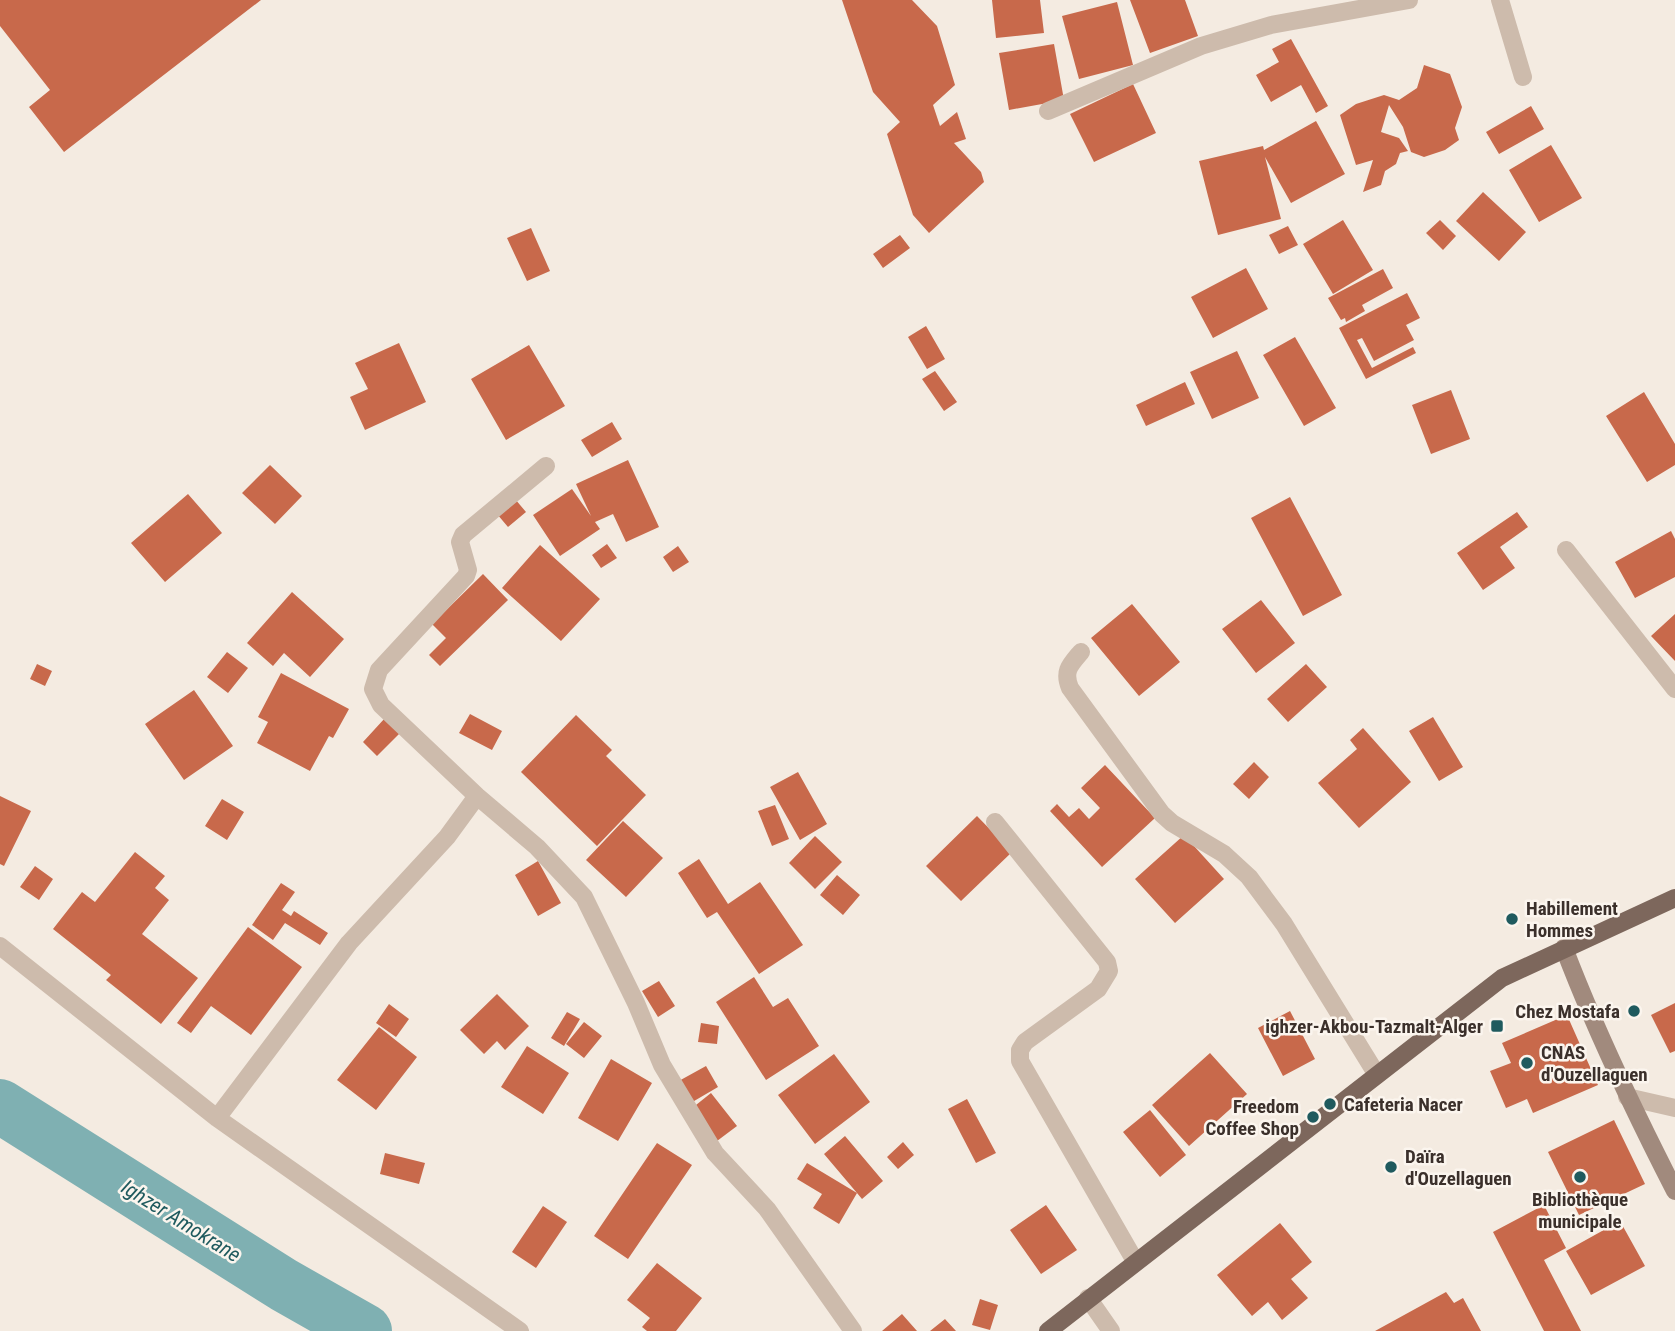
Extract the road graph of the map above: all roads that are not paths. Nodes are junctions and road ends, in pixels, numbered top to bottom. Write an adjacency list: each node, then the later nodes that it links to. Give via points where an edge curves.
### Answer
1 (1409, 0): 4 (street, via 1271,25 1201,46)
2 (1500, 0): 3 (street)
3 (1522, 77)
4 (1048, 111)
5 (547, 467): 9 (street, via 463,535 460,542 466,576 379,670 373,689 381,705)
6 (1566, 550): 8 (street)
7 (1081, 652): 14 (street, via 1067,667 1070,688 1162,814 1224,854 1249,877 1284,924)
8 (1675, 689)
9 (477, 796): 17 (street, via 447,837 349,943); 22 (street, via 537,847 584,897 662,1065 715,1153 767,1209)
10 (995, 822): 19 (street, via 1107,962 1109,971 1098,989 1025,1042 1020,1061)
11 (1675, 898): 13 (main road)
12 (0, 946): 17 (street)
13 (1564, 948): 14 (main road, via 1502,978); 15 (main road)
14 (1377, 1075): 19 (main road)
15 (1627, 1097): 16 (street); 18 (main road)
16 (1675, 1108)
17 (217, 1118): 21 (street)
18 (1675, 1191)
19 (1135, 1261): 20 (main road)
20 (1088, 1298): 23 (main road); 24 (street)
21 (520, 1331)
22 (853, 1331)
23 (1048, 1331)
24 (1111, 1331)

